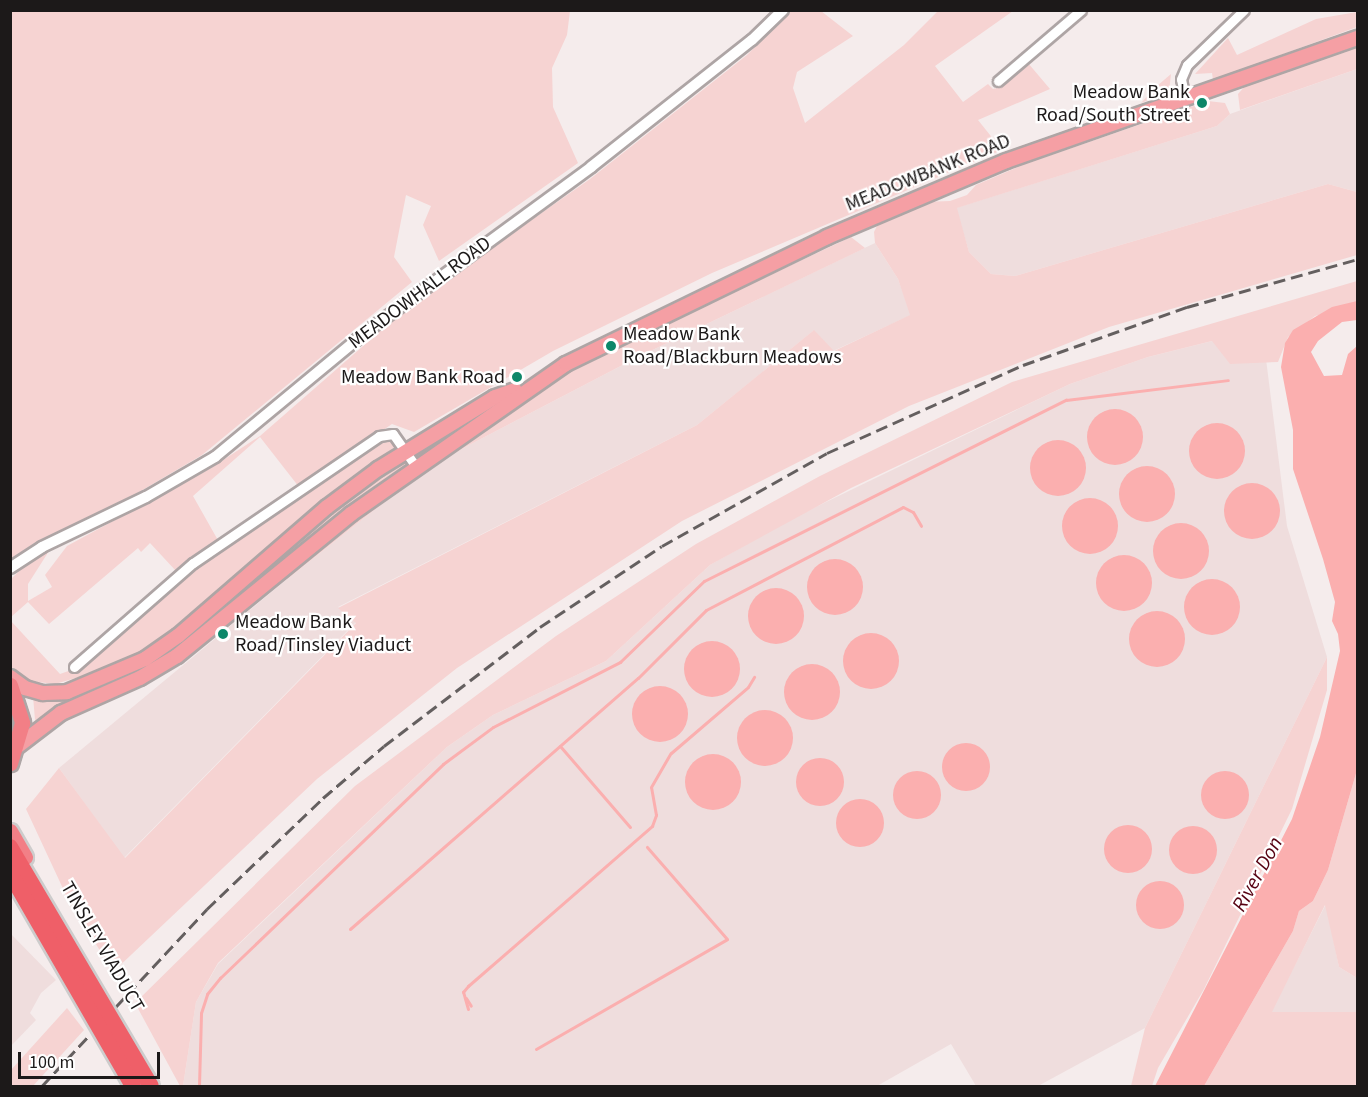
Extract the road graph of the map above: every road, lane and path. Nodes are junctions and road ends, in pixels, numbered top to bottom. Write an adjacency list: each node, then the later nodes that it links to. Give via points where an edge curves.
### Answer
1 (783, 10): 10 (street, MEADOWHALL ROAD, via 752,40 591,167 436,277 215,457 146,497 42,547)
2 (1082, 10): 5 (street)
3 (1241, 11): 6 (street, via 1187,65 1181,79)
4 (1358, 38): 6 (main road, MEADOWBANK ROAD)
5 (998, 81)
6 (1185, 98): 7 (main road, MEADOWBANK ROAD, via 1006,161 827,237 631,330)
7 (531, 385): 8 (main road, via 495,397); 9 (main road)
8 (406, 451): 9 (street); 11 (main road, via 327,507); 13 (street, via 393,434 379,436 193,563)
9 (417, 468): 12 (main road, via 341,521)
10 (10, 568)
11 (248, 578): 12 (main road); 14 (main road, via 145,659 95,683 67,692 43,693)
12 (260, 591): 16 (main road, via 177,656 140,678 61,714)
13 (74, 667)
14 (10, 677)
15 (10, 686): 16 (highway, via 22,723)
16 (18, 746): 17 (highway)
17 (10, 763)
18 (10, 831): 25 (highway, TINSLEY VIADUCT, bridge)
19 (10, 847): 24 (highway, TINSLEY VIADUCT, bridge)
20 (10, 873): 23 (highway, TINSLEY VIADUCT, bridge)
21 (10, 883): 22 (highway, bridge)
22 (128, 1086)
23 (133, 1086)
24 (151, 1086)
25 (156, 1086)

